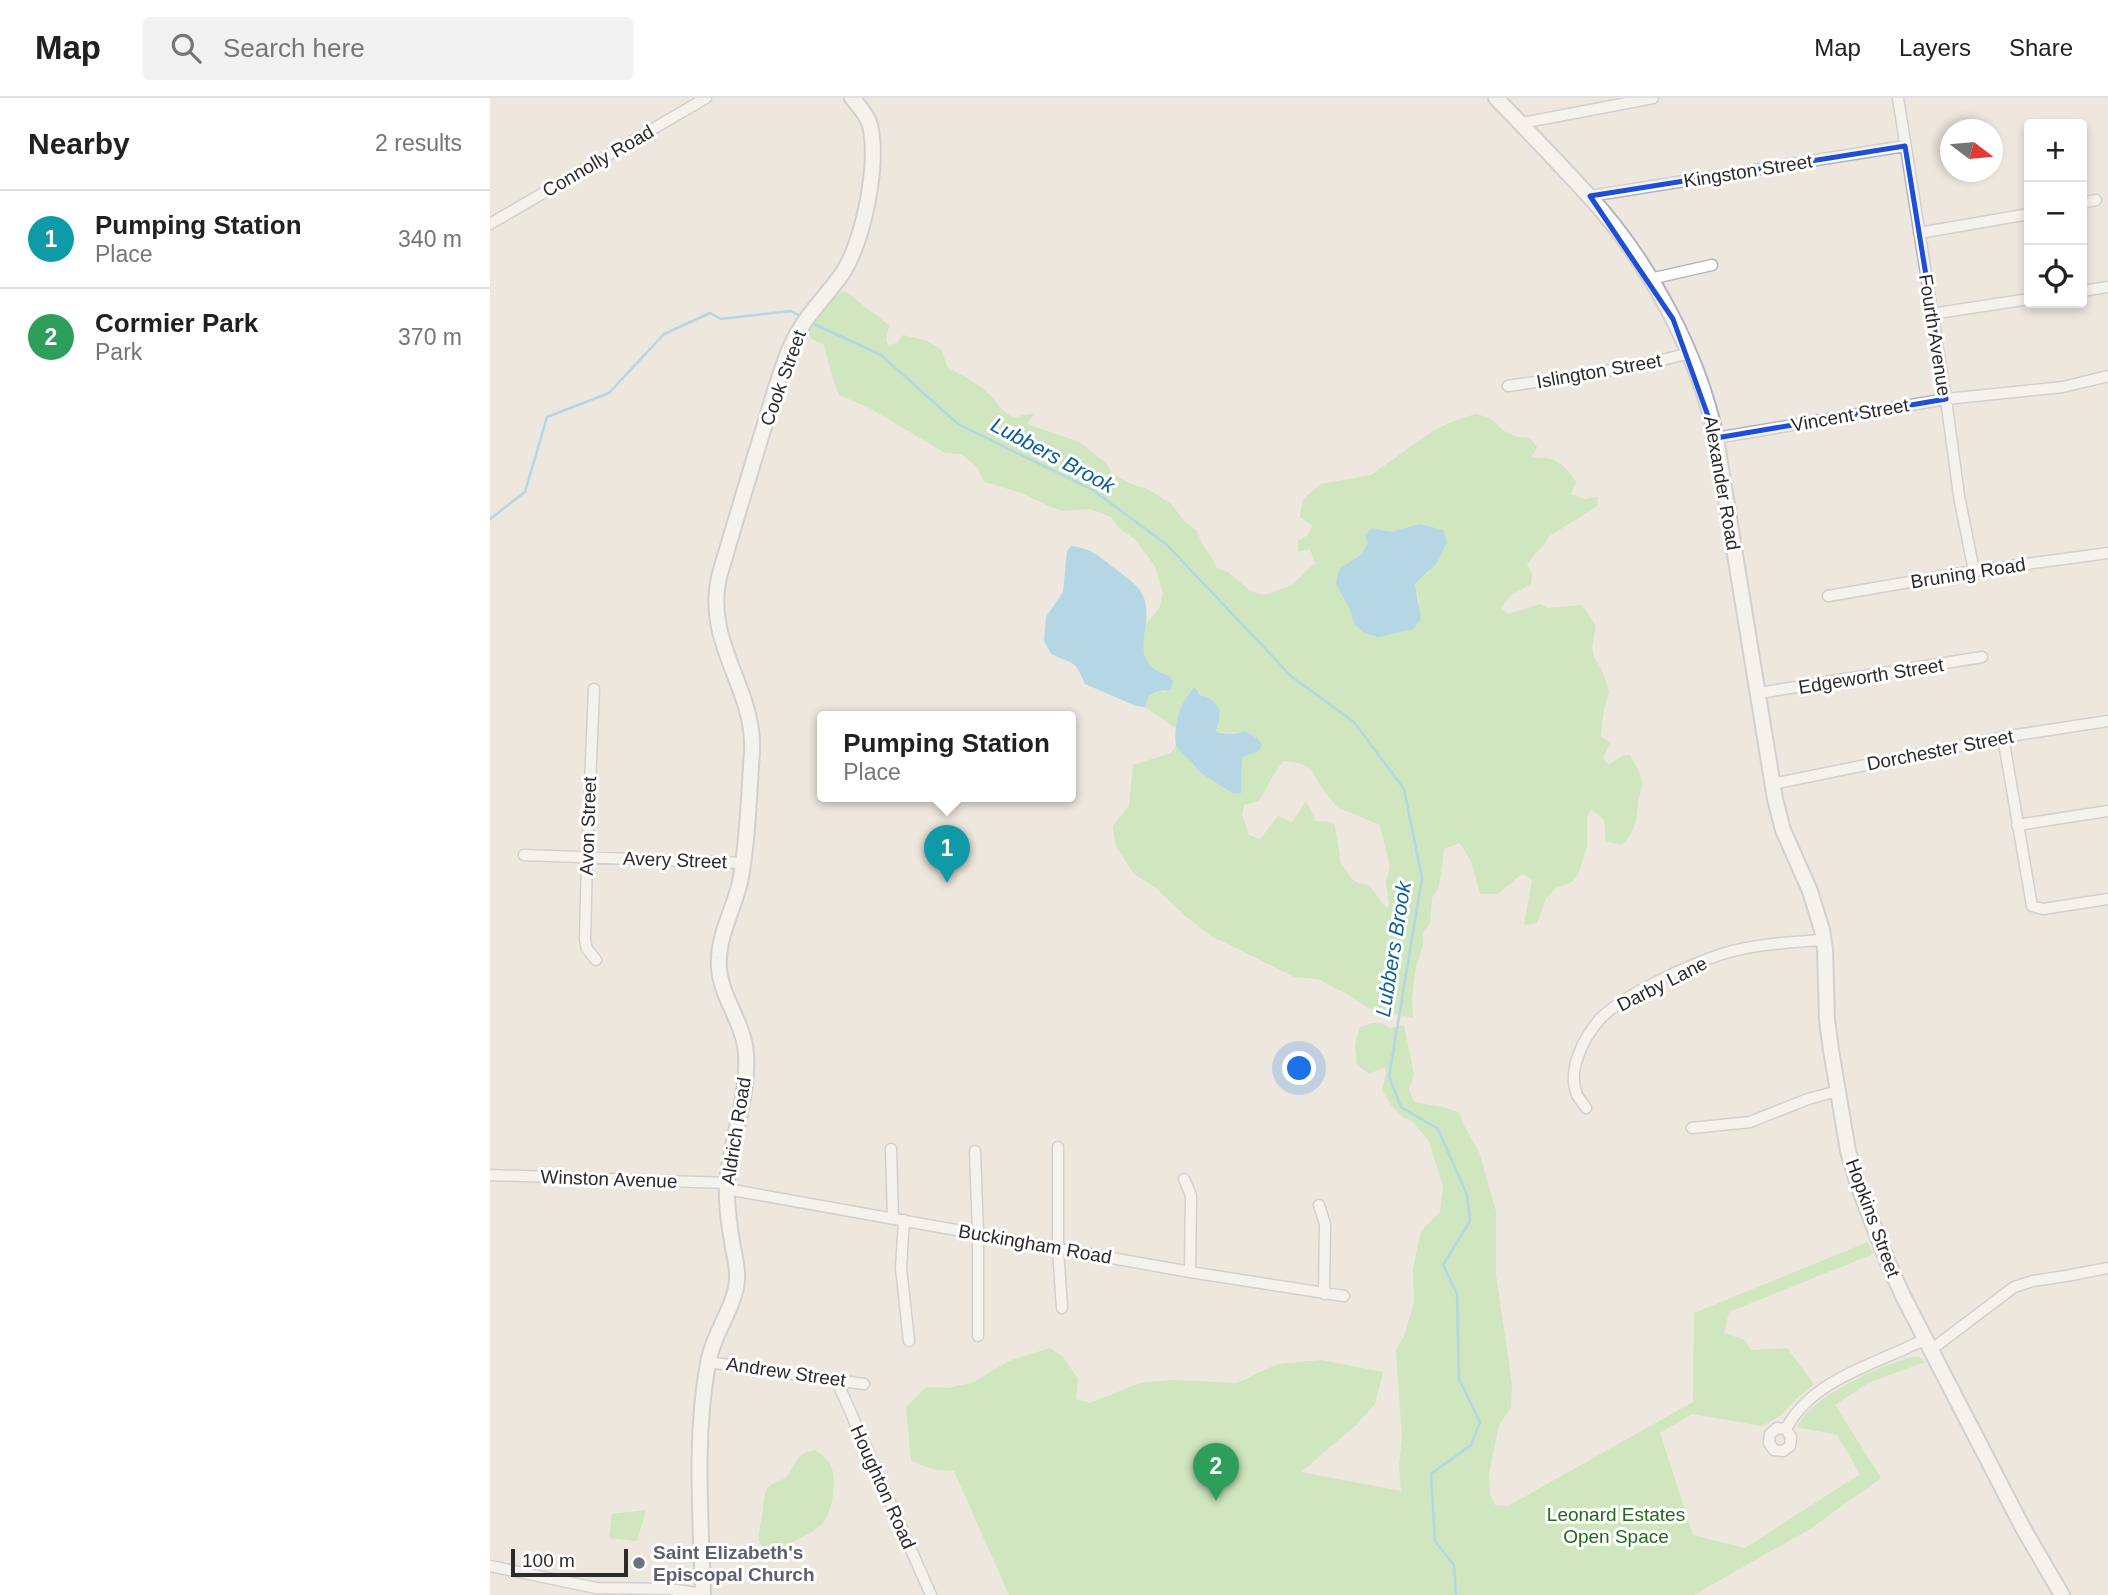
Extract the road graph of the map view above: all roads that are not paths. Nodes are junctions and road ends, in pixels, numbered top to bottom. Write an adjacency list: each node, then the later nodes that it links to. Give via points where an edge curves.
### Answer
1 (706, 98): 12 (street, Connolly Road)
2 (852, 98): 27 (street, Cook Street, via 869,123 872,140 871,179 858,240 841,274 790,346)
3 (1496, 98): 6 (street, Alexander Road)
4 (1653, 98): 6 (street)
5 (1898, 98): 7 (street, Fourth Avenue)
6 (1521, 123): 8 (street, Alexander Road)
7 (1905, 146): 8 (street, Kingston Street); 13 (street, Fourth Avenue)
8 (1590, 196): 15 (street, Alexander Road)
9 (2096, 200): 10 (street)
10 (2087, 202)
11 (2024, 215): 13 (street)
12 (490, 224)
13 (1919, 233): 19 (street, Fourth Avenue)
14 (1712, 265): 15 (street)
15 (1650, 279): 20 (street, Alexander Road)
16 (2108, 287): 17 (street)
17 (2087, 290)
18 (2024, 300): 19 (street)
19 (1931, 314): 23 (street, Fourth Avenue)
20 (1690, 353): 22 (street, Islington Street); 24 (street, Alexander Road)
21 (2108, 376): 23 (street, Vincent Street, via 2063,387)
22 (1508, 386)
23 (1946, 399): 24 (street, Vincent Street); 26 (street, Fourth Avenue)
24 (1716, 438): 31 (street, Alexander Road)
25 (2108, 553): 26 (street, Bruning Road)
26 (1974, 571): 28 (street, Bruning Road)
27 (716, 591): 40 (street, Aldrich Road, via 719,634 751,732)
28 (1828, 596)
29 (1982, 657): 31 (street, Edgeworth Street)
30 (594, 689): 39 (street, Avon Street)
31 (1759, 693): 34 (street, Alexander Road)
32 (2108, 721): 33 (street, Dorchester Street)
33 (2003, 737): 34 (street, Dorchester Street); 37 (street)
34 (1773, 783): 35 (street, Alexander Road)
35 (1778, 810): 42 (street, Hopkins Street)
36 (2108, 811): 37 (street)
37 (2017, 825): 41 (street, via 2035,907)
38 (524, 855): 39 (street, Avery Street)
39 (586, 856): 40 (street, Avery Street); 43 (street, Avon Street, via 585,941)
40 (743, 863): 52 (street, Aldrich Road, via 719,957 721,982 746,1056)
41 (2108, 899)
42 (1824, 940): 44 (street, Hopkins Street, via 1827,1020); 45 (street, Darby Lane, via 1722,954 1616,1006 1579,1051 1575,1084)
43 (596, 960)
44 (1838, 1091): 46 (street, via 1750,1122); 64 (street, Hopkins Street, via 1859,1188 1888,1263)
45 (1587, 1108)
46 (1692, 1128)
47 (1058, 1147): 56 (street)
48 (891, 1149): 54 (street)
49 (975, 1151): 55 (street)
50 (490, 1175): 52 (street, Winston Avenue)
51 (1184, 1179): 58 (street, via 1191,1195)
52 (727, 1186): 54 (street, Buckingham Road); 65 (street, Aldrich Road, via 737,1285)
53 (1320, 1205): 59 (street, via 1325,1224)
54 (898, 1220): 55 (street, Buckingham Road); 63 (street)
55 (978, 1234): 56 (street, Buckingham Road); 62 (street)
56 (1058, 1249): 58 (street, Buckingham Road); 61 (street)
57 (2108, 1268): 64 (street, via 2014,1287)
58 (1190, 1272): 59 (street, Buckingham Road)
59 (1324, 1294): 60 (street, Buckingham Road)
60 (1344, 1296)
61 (1062, 1308)
62 (978, 1336)
63 (909, 1341)
64 (1929, 1344): 68 (street, via 1868,1364 1816,1394); 72 (street, Hopkins Street)
65 (708, 1362): 66 (street, Andrew Street); 70 (street, Aldrich Road, via 701,1436)
66 (836, 1379): 67 (street, Andrew Street); 71 (street, Houghton Road)
67 (864, 1384)
68 (1786, 1429)
69 (490, 1566): 70 (street, via 596,1588)
70 (703, 1594)
71 (931, 1595)
72 (2062, 1595)

